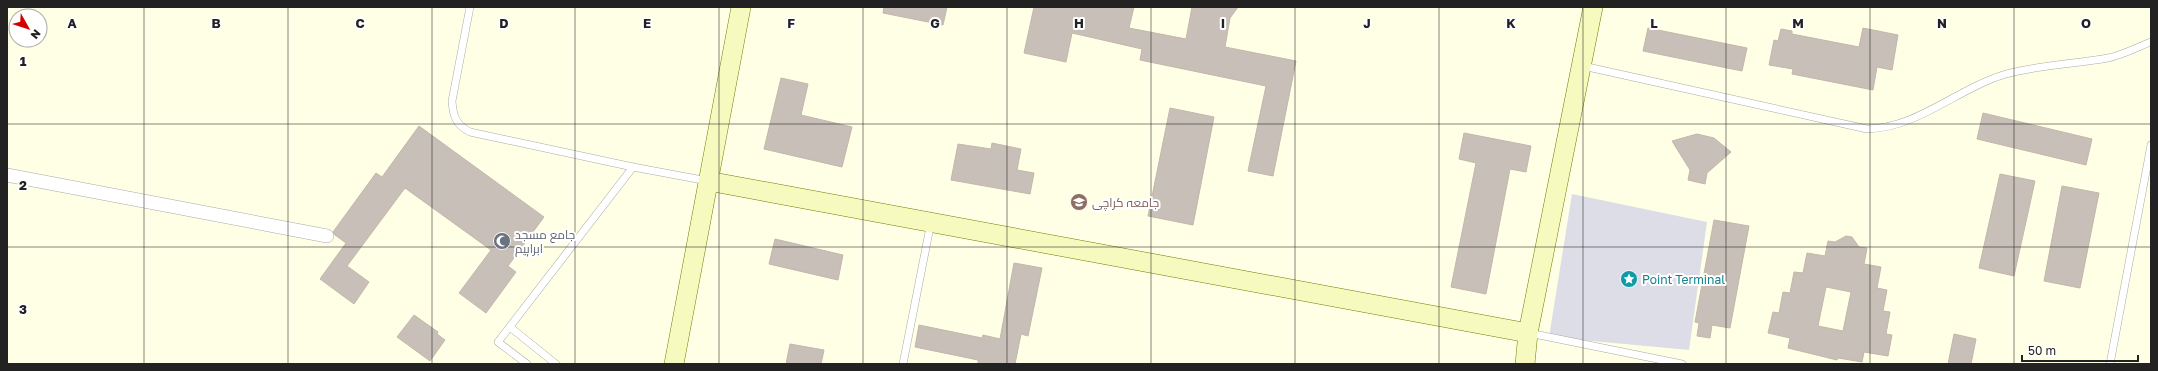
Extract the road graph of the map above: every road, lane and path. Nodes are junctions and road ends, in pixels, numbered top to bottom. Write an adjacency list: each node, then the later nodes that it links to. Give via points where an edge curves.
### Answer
1 (470, 7): 7 (lane, via 452,101 452,113 459,125 470,132)
2 (741, 7): 9 (street)
3 (1593, 7): 5 (street)
4 (2151, 42): 5 (lane, via 2110,58 2007,74 1970,88 1926,113 1880,129 1866,129)
5 (1581, 65): 13 (street)
6 (2151, 146): 20 (lane)
7 (633, 167): 9 (lane); 12 (lane)
8 (7, 175): 11 (street)
9 (708, 181): 10 (street); 16 (street)
10 (931, 222): 13 (street); 17 (lane)
11 (327, 236)
12 (510, 327): 14 (lane, via 498,342); 15 (lane)
13 (1528, 333): 18 (street); 19 (lane)
14 (527, 364)
15 (556, 364)
16 (674, 364)
17 (903, 364)
18 (1525, 364)
19 (1682, 364)
20 (2110, 364)

